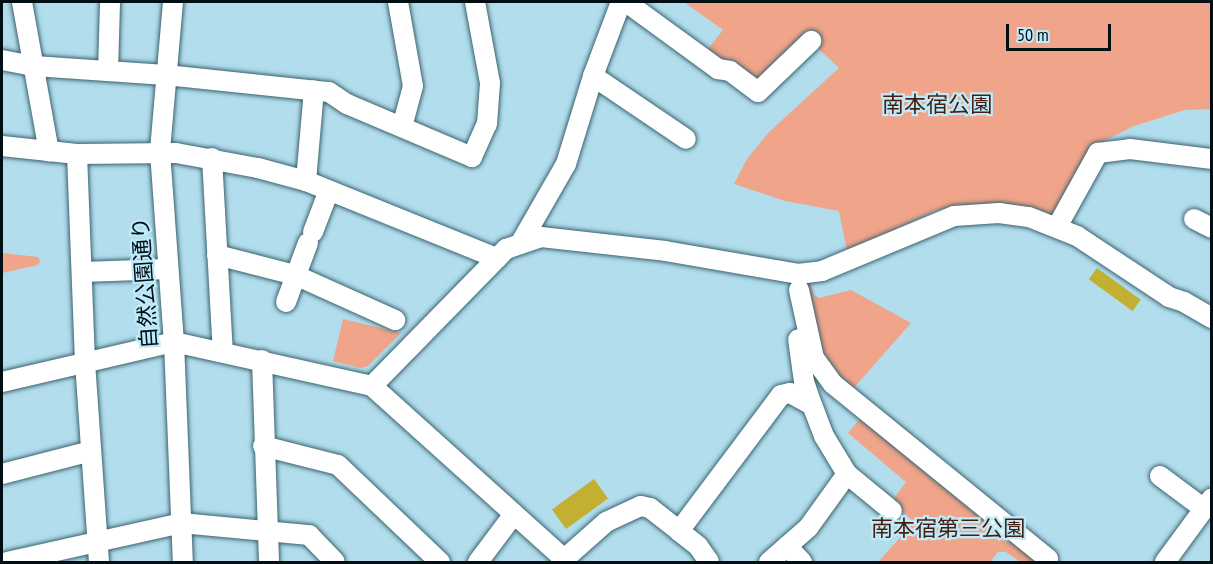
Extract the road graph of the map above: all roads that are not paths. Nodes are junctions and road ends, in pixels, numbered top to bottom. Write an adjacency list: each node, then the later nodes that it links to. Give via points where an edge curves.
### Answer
1 (22, 2): 10 (street)
2 (110, 2): 11 (street)
3 (173, 2): 12 (street, 自然公園通り)
4 (398, 2): 15 (street, via 413,86)
5 (475, 2): 15 (street, via 490,83 488,124 472,157)
6 (621, 2): 13 (street)
7 (626, 2): 8 (street, via 718,69 730,71 758,92)
8 (811, 41)
9 (2, 60): 10 (street)
10 (34, 66): 11 (street); 18 (street)
11 (108, 71): 12 (street)
12 (166, 75): 14 (street); 19 (street, 自然公園通り)
13 (593, 76): 16 (street); 26 (street, via 566,164)
14 (314, 90): 15 (street, via 329,92 347,104); 23 (street)
15 (402, 127)
16 (686, 139)
17 (2, 146): 18 (street)
18 (49, 152): 20 (street)
19 (160, 152): 20 (street); 21 (street); 29 (street, 自然公園通り)
20 (77, 154): 30 (street)
21 (212, 158): 23 (street); 27 (street)
22 (1212, 159): 25 (street, via 1130,148 1098,153)
23 (306, 181): 28 (street)
24 (327, 198): 31 (street)
25 (1057, 227): 32 (street, via 1029,217 999,213 954,216); 34 (street, via 1077,236 1168,297)
26 (520, 244): 28 (street, via 506,249); 32 (street, via 541,237 665,252)
27 (217, 255): 31 (street); 37 (street)
28 (497, 258): 41 (street)
29 (168, 269): 30 (street); 36 (street, 自然公園通り)
30 (82, 272): 39 (street)
31 (295, 275): 33 (street); 35 (street)
32 (798, 282): 42 (street, via 794,313 804,382); 67 (street, via 814,358 833,384 1041,552)
33 (286, 302)
34 (1212, 318)
35 (395, 320)
36 (174, 342): 37 (street); 39 (street); 51 (street, 自然公園通り)
37 (223, 352): 38 (street)
38 (262, 360): 41 (street); 43 (street)
39 (85, 362): 40 (street); 44 (street)
40 (2, 382)
41 (372, 386): 50 (street)
42 (812, 405): 46 (street, via 824,436); 53 (street, via 790,393 781,395)
43 (263, 446): 52 (street); 62 (street, via 338,465)
44 (91, 451): 45 (street); 54 (street)
45 (2, 474)
46 (847, 474): 49 (street); 55 (street, via 808,528)
47 (1160, 476): 48 (street)
48 (1207, 503): 68 (street)
49 (892, 511)
50 (514, 514): 56 (street); 63 (street)
51 (182, 523): 52 (street); 54 (street); 59 (street, 自然公園通り)
52 (268, 530): 60 (street); 61 (street, via 309,535)
53 (680, 531): 56 (street, via 650,508 641,506 606,522); 64 (street)
54 (98, 540): 57 (street); 58 (street)
55 (787, 546): 65 (street); 66 (street)
56 (563, 561)
57 (7, 562)
58 (99, 562)
59 (183, 562)
60 (269, 562)
61 (335, 562)
62 (440, 562)
63 (478, 562)
64 (710, 562)
65 (769, 562)
66 (802, 562)
67 (1047, 562)
68 (1165, 562)

